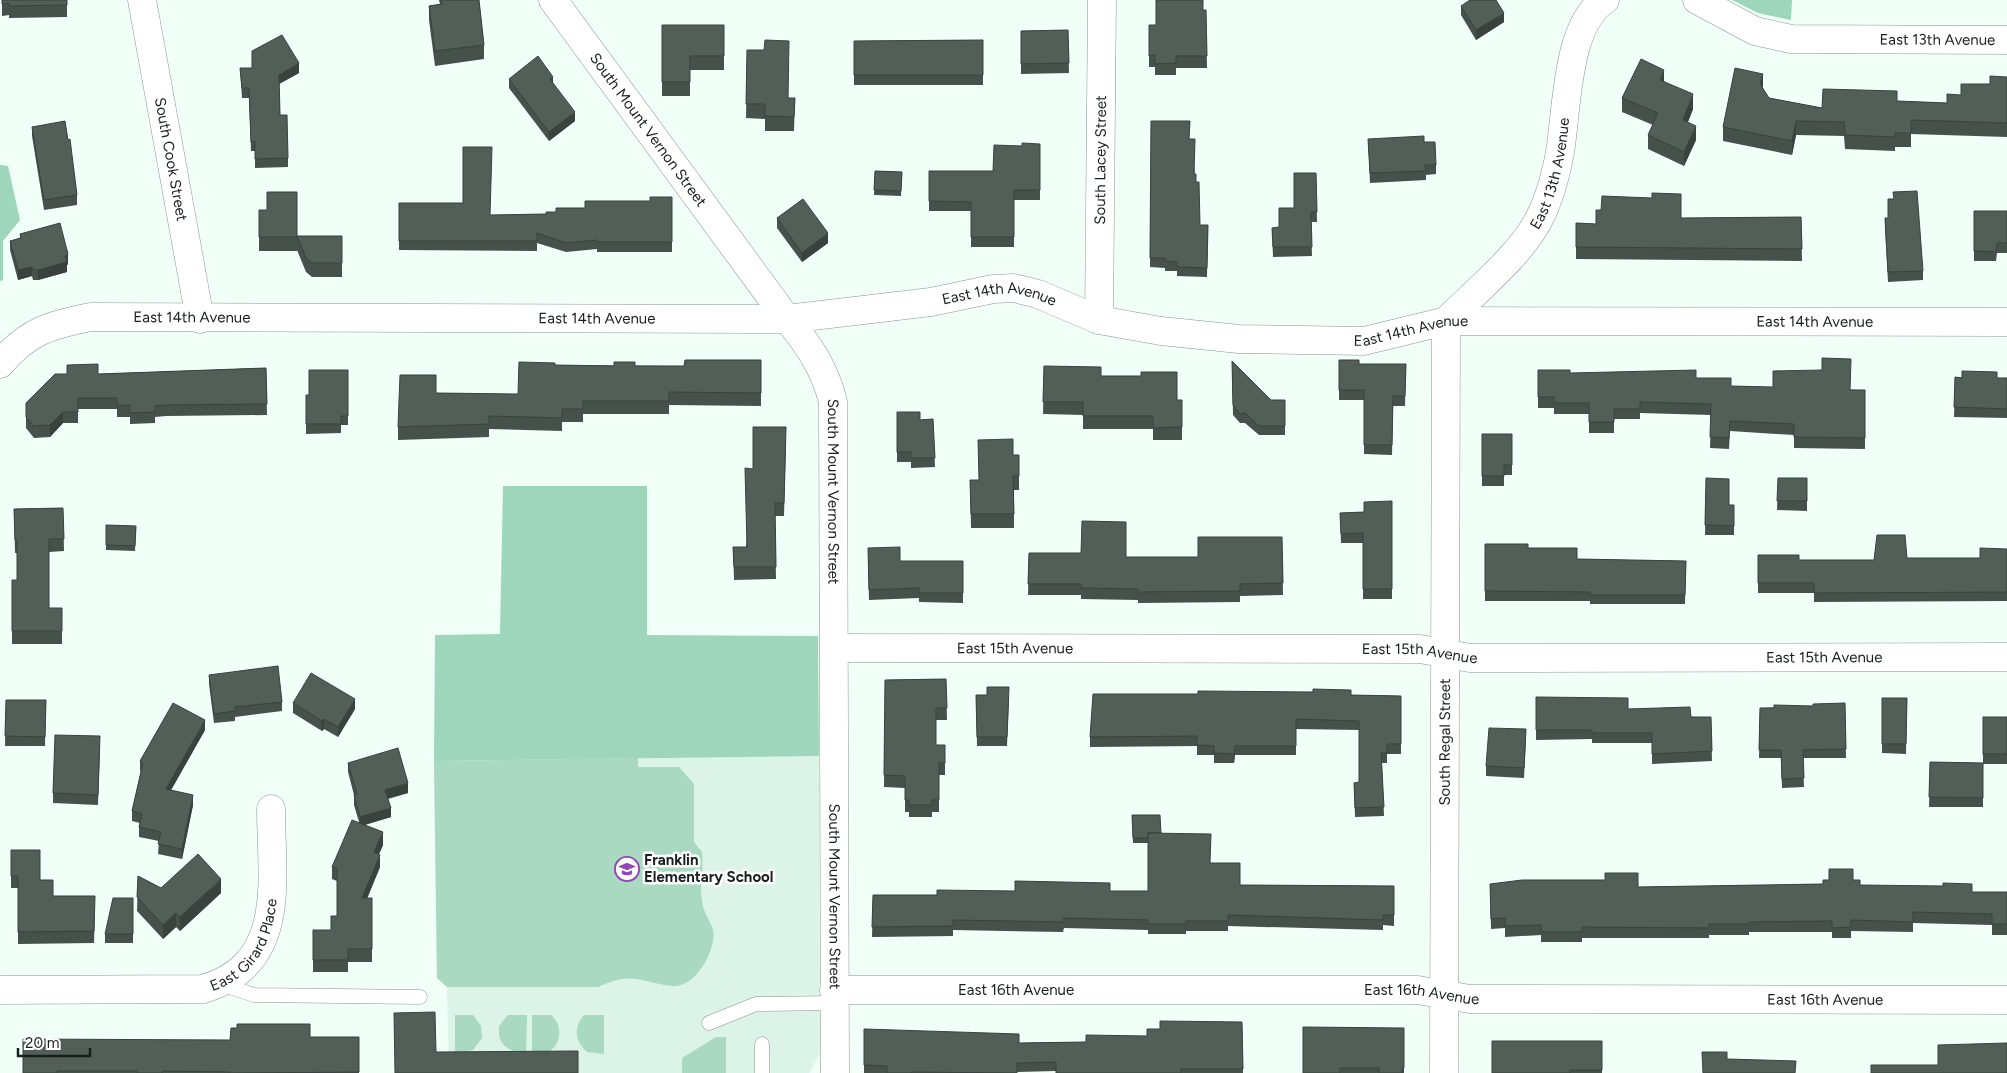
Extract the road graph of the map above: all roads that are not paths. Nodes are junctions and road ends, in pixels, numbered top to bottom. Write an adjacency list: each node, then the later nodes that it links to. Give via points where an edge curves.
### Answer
1 (142, 0): 7 (street, South Cook Street)
2 (553, 0): 8 (street, South Mount Vernon Street)
3 (1102, 0): 9 (street, South Lacey Street)
4 (1606, 0): 10 (street, East 13th Avenue, via 1585,22 1574,51 1559,154 1550,194 1540,219 1524,242)
5 (1697, 0): 6 (street, East 13th Avenue, via 1755,31 1791,39)
6 (2007, 40)
7 (200, 319): 8 (street, East 14th Avenue); 12 (street, East 14th Avenue, via 91,317 53,325 15,346)
8 (787, 319): 9 (street, East 14th Avenue, via 931,302 993,289 1014,288 1038,294); 13 (street, South Mount Vernon Street, via 819,362 833,402)
9 (1099, 320): 10 (street, East 14th Avenue, via 1238,340 1296,339 1344,343 1364,342)
10 (1446, 321): 11 (street, East 14th Avenue); 14 (street, South Regal Street)
11 (2007, 322)
12 (0, 364)
13 (834, 648): 14 (street, East 15th Avenue, via 1420,649); 21 (street, South Mount Vernon Street)
14 (1445, 654): 15 (street, East 15th Avenue, via 1470,658); 19 (street, South Regal Street)
15 (2007, 657)
16 (271, 809): 17 (street, East Girard Place, via 271,909 265,936 252,958)
17 (220, 984): 18 (street, East Girard Place, via 182,990); 20 (lane, via 254,994)
18 (0, 990)
19 (1444, 995): 21 (street, East 16th Avenue, via 1418,990); 22 (street, East 16th Avenue, via 1470,999); 27 (street, South Regal Street)
20 (420, 997)
21 (834, 997): 23 (lane, via 756,1004); 26 (street, South Mount Vernon Street)
22 (2007, 1000)
23 (709, 1023)
24 (762, 1044): 25 (lane)
25 (762, 1073)
26 (835, 1073)
27 (1444, 1073)

